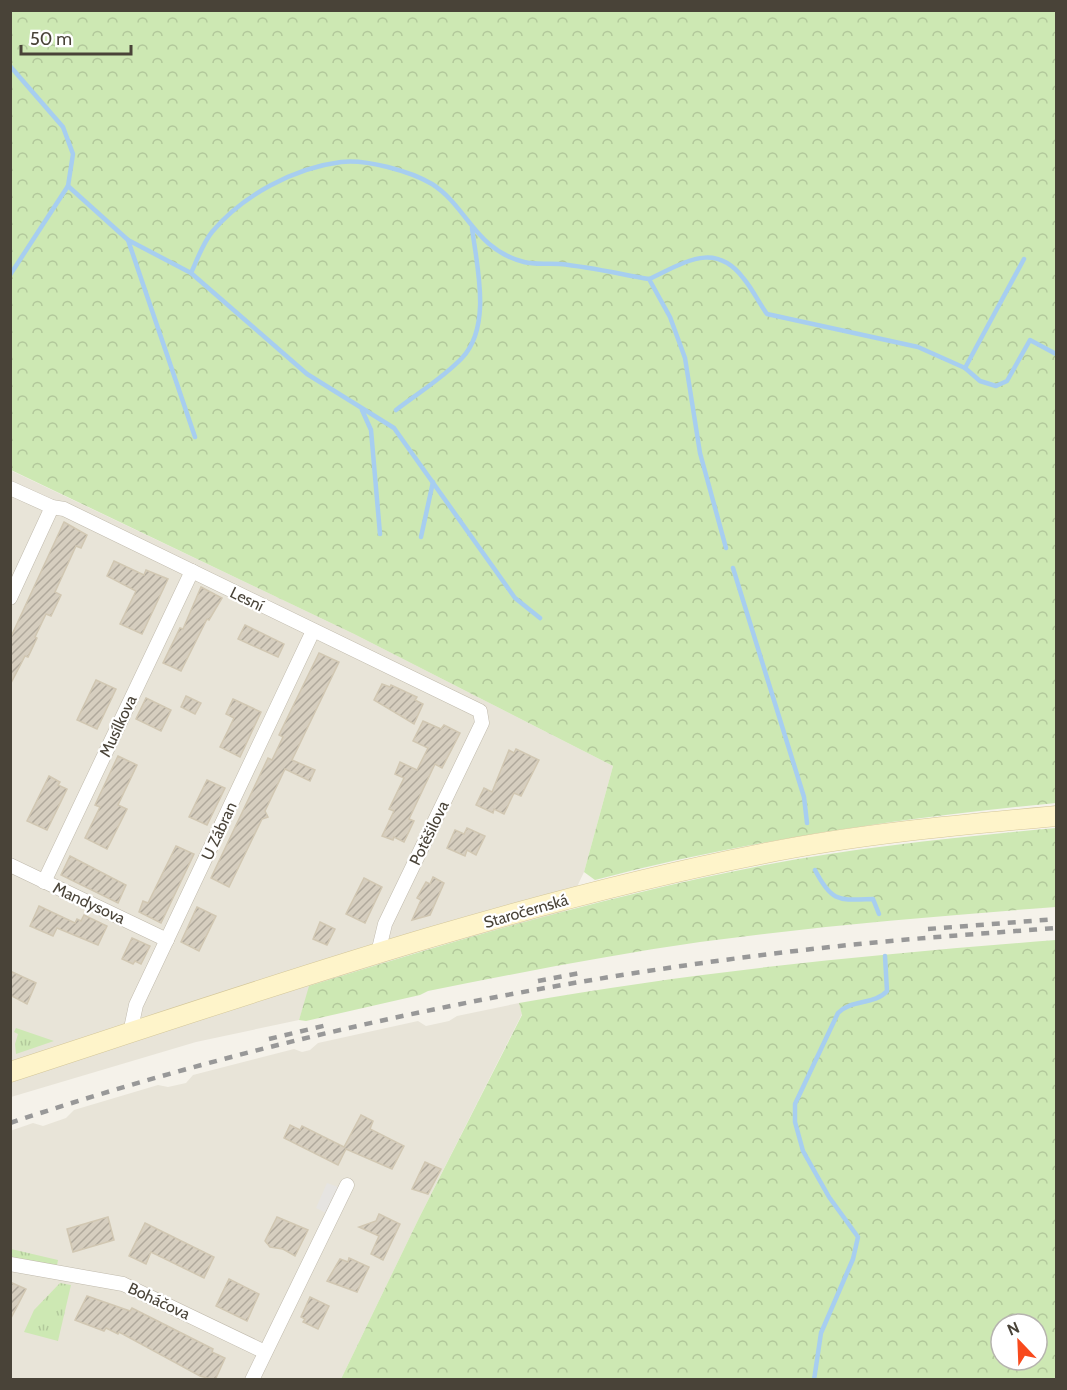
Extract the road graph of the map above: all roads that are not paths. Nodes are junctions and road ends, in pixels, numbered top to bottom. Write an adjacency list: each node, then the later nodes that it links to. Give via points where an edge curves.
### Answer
1 (10, 488): 2 (street, Lesní)
2 (52, 507): 3 (street, Lesní, via 64,509); 4 (street)
3 (192, 571): 5 (street, Lesní); 9 (street, Musílkova)
4 (10, 598)
5 (313, 631): 6 (street, Lesní); 10 (street, U Zábran)
6 (482, 714): 11 (street, Potěšilova, via 482,723 385,924)
7 (1056, 816): 11 (main road, Staročernská, via 918,830 763,853 562,900)
8 (10, 865): 9 (street, Mandysova)
9 (44, 882): 10 (street, Mandysova)
10 (167, 940): 12 (street, U Zábran, via 136,1005)
11 (378, 953): 12 (main road, Staročernská)
12 (130, 1033): 13 (main road, Staročernská)
13 (10, 1072)
14 (347, 1185): 16 (street)
15 (10, 1264): 16 (street, Boháčova, via 123,1284)
16 (265, 1352): 17 (street)
17 (252, 1380)

